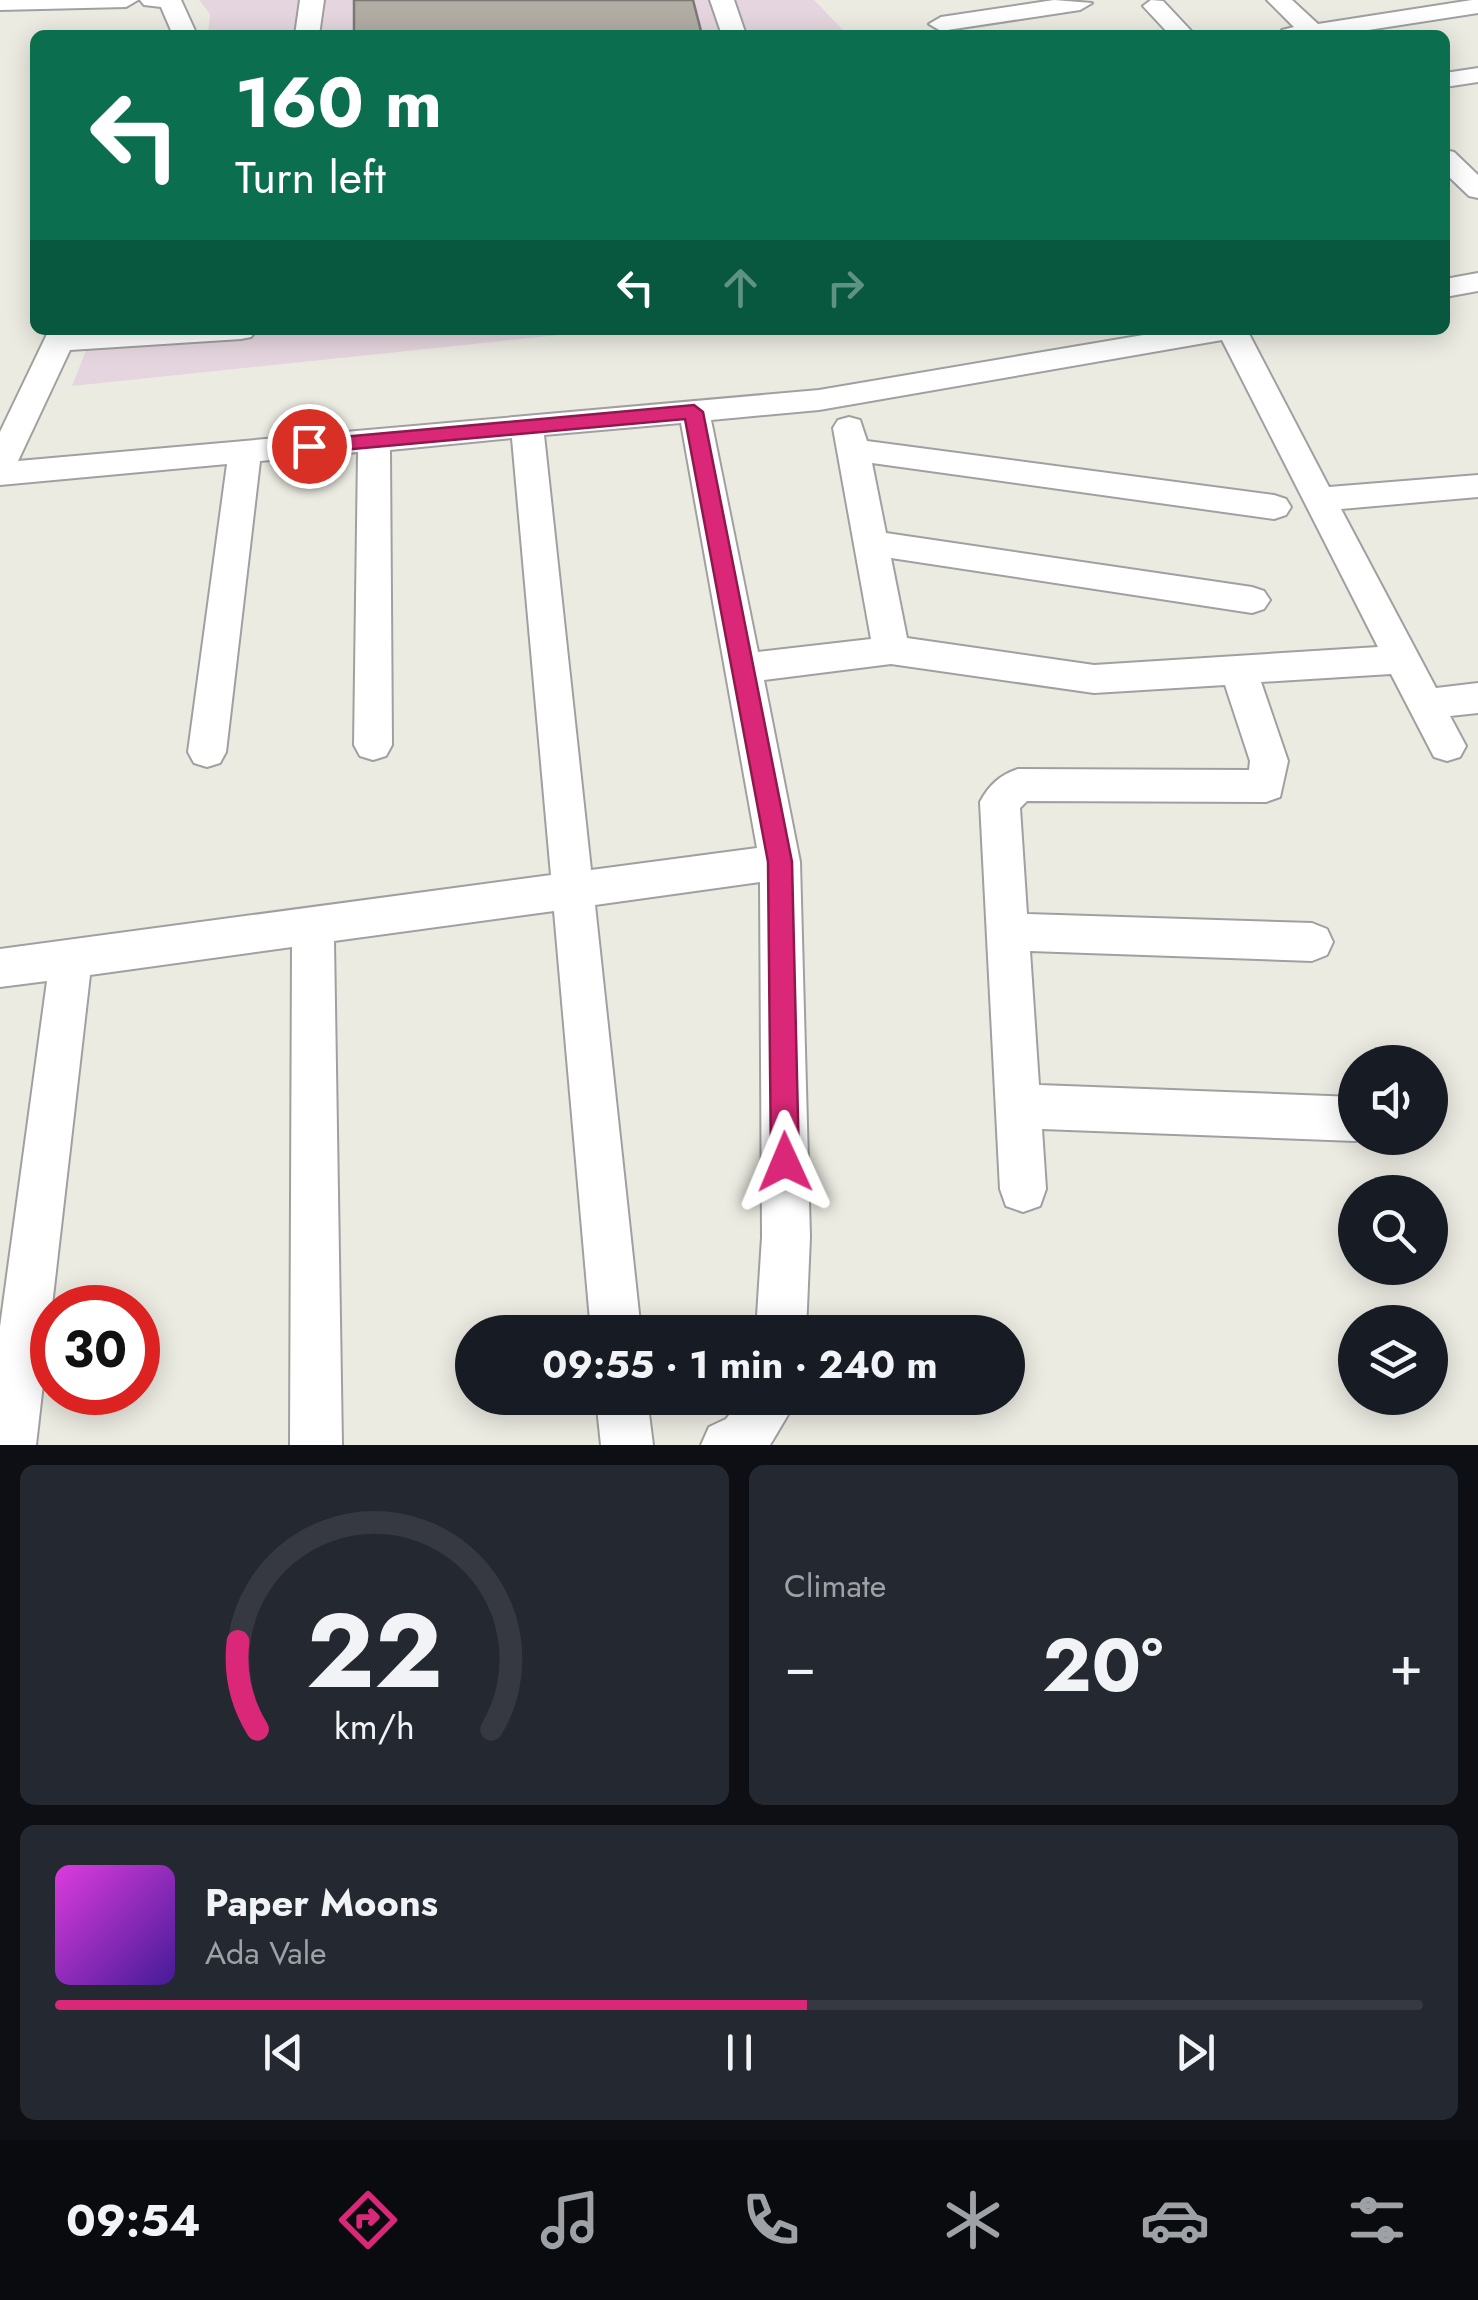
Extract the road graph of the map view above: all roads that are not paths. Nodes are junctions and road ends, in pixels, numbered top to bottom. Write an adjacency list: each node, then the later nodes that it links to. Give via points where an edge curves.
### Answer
1 (126, 0): 8 (street)
2 (152, 0): 3 (street)
3 (170, 0): 12 (street)
4 (312, 0): 13 (street)
5 (722, 0): 14 (street)
6 (923, 0): 15 (street)
7 (1279, 0): 17 (street)
8 (0, 2)
9 (1080, 3): 15 (street)
10 (1155, 6): 16 (street)
11 (1478, 6): 18 (street)
12 (183, 30)
13 (308, 30)
14 (732, 30)
15 (945, 30)
16 (1177, 30)
17 (1303, 30)
18 (1331, 30)
19 (1478, 74): 20 (street)
20 (1450, 79)
21 (1478, 158): 22 (street)
22 (1450, 162)
23 (1450, 165): 24 (street)
24 (1478, 190)
25 (1478, 282): 26 (street)
26 (1450, 287)
27 (92, 335): 30 (street)
28 (1170, 335): 31 (street)
29 (1233, 335): 40 (street)
30 (62, 336): 37 (street)
31 (818, 400): 32 (street); 35 (street, via 848,425)
32 (694, 412): 33 (street); 46 (street)
33 (527, 427): 34 (street); 54 (street)
34 (374, 441): 36 (street); 50 (street)
35 (856, 450): 41 (street); 42 (street)
36 (245, 452): 38 (street); 52 (street)
37 (0, 465)
38 (0, 474)
39 (1478, 486): 40 (street)
40 (1320, 499): 45 (street)
41 (1274, 506)
42 (870, 543): 43 (street); 44 (street)
43 (1252, 600)
44 (891, 650): 46 (street); 47 (street, via 1094,679)
45 (1402, 659): 47 (street); 49 (street)
46 (743, 668): 53 (street)
47 (1238, 670): 56 (street, via 1268,761 1266,786 1018,785 1000,802)
48 (1478, 698): 49 (street)
49 (1426, 704): 51 (street)
50 (373, 744)
51 (1447, 746)
52 (207, 752)
53 (780, 862): 54 (street); 64 (street)
54 (574, 888): 55 (street); 63 (street)
55 (313, 922): 58 (street); 68 (street)
56 (1008, 932): 57 (street); 60 (street)
57 (1312, 942)
58 (72, 960): 59 (street); 67 (street)
59 (0, 968)
60 (1018, 1106): 61 (street); 62 (street)
61 (1338, 1118)
62 (1023, 1189)
63 (614, 1315)
64 (782, 1315)
65 (624, 1415): 69 (street)
66 (760, 1415): 70 (street, via 741,1443)
67 (10, 1445)
68 (316, 1445)
69 (627, 1445)
70 (728, 1445)

